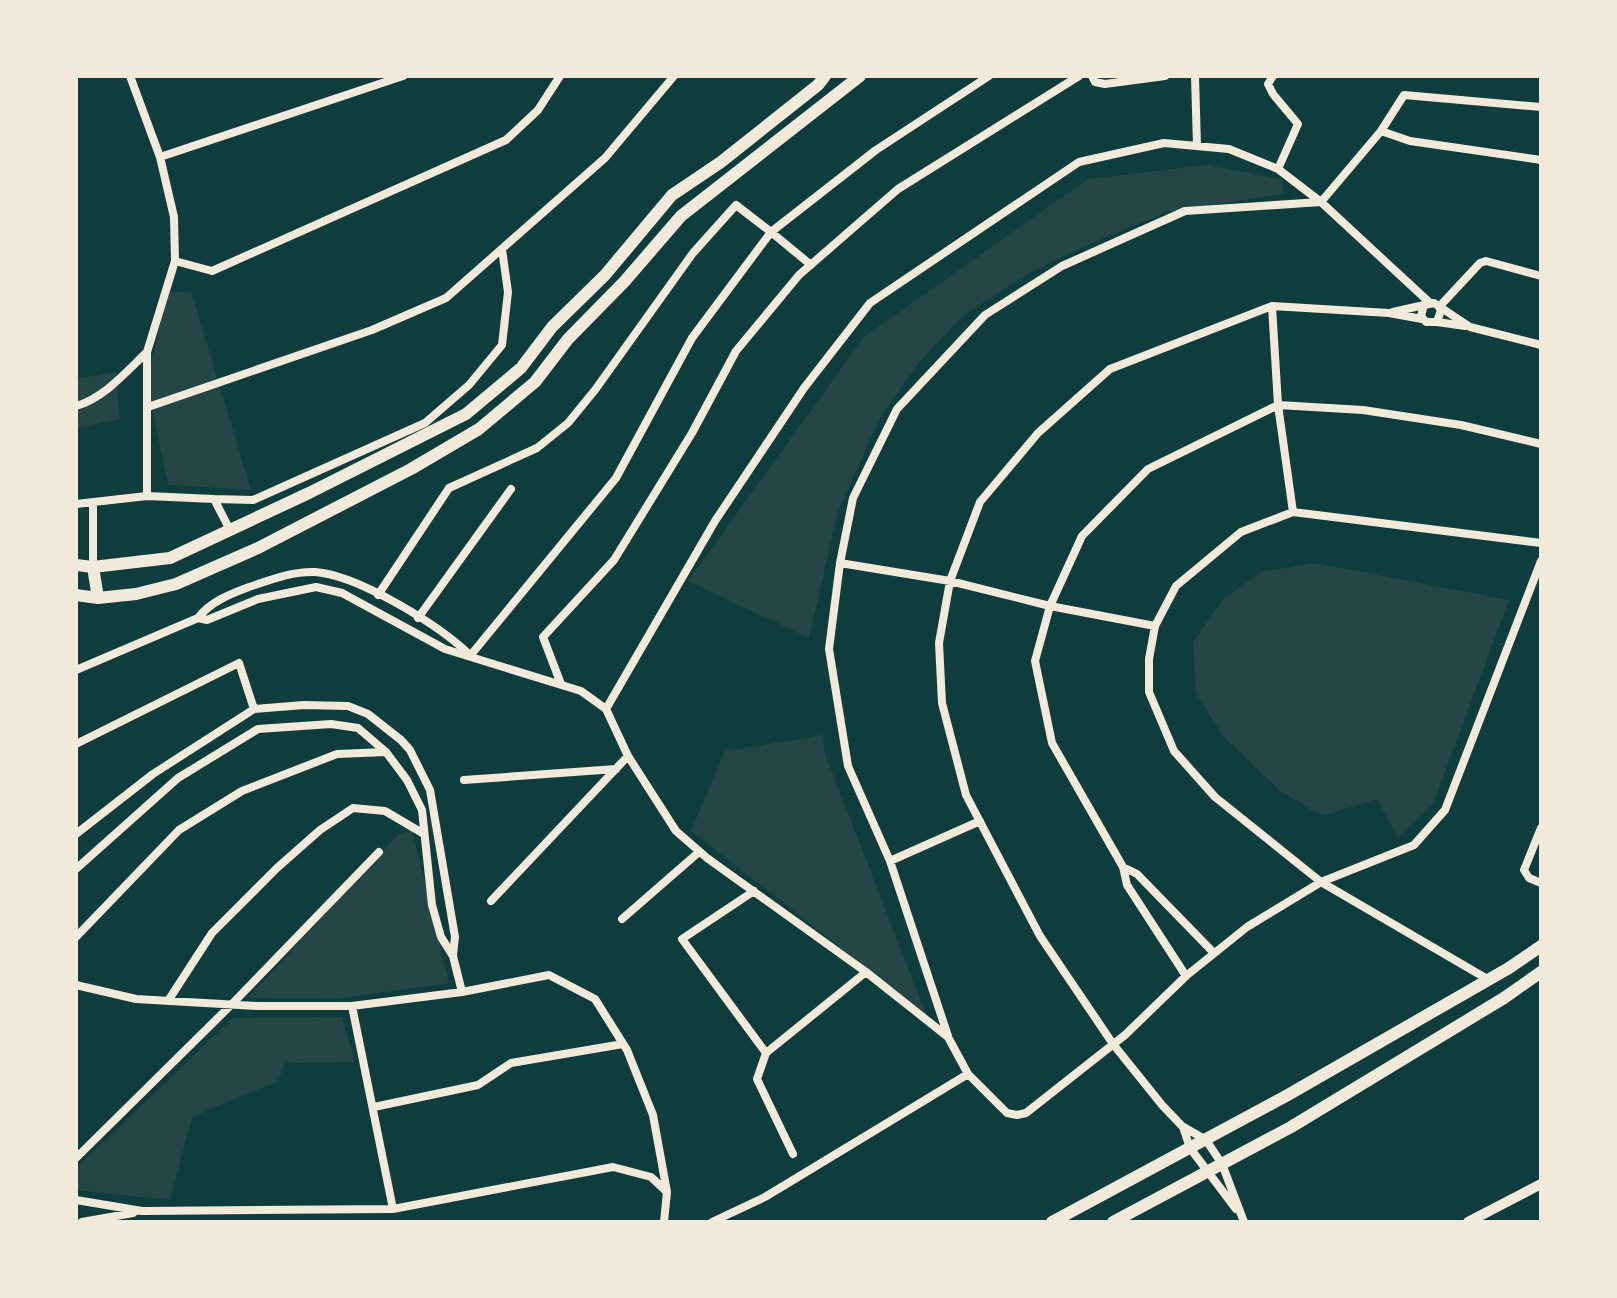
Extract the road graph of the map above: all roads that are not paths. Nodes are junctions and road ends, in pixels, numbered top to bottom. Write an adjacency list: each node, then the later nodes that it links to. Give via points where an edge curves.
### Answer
1 (130, 76): 16 (street)
2 (403, 76): 16 (street)
3 (560, 76): 22 (street, via 538,110 506,140 212,271)
4 (674, 76): 21 (street, via 605,158)
5 (825, 76): 43 (main road, via 721,162 672,195 521,368 466,414)
6 (860, 76): 52 (main road, via 681,216 535,382 479,429 258,548 176,584)
7 (989, 76): 20 (street, via 876,150)
8 (1079, 76): 23 (street, via 898,189)
9 (1092, 76): 10 (street, via 1105,84)
10 (1165, 76)
11 (1195, 76): 15 (street)
12 (1273, 76): 18 (street, via 1268,84 1273,94 1298,124)
13 (1541, 107): 14 (street, via 1404,95)
14 (1381, 131): 17 (street, via 1410,141); 19 (street)
15 (1197, 146): 18 (street, via 1229,149); 61 (street, via 1164,143 1079,162 870,303 804,388 715,521)
16 (160, 157): 22 (street, via 174,217)
17 (1541, 160)
18 (1278, 169): 19 (street)
19 (1321, 202): 26 (street); 46 (street, via 1185,211 1062,266 985,315 897,409 853,498)
20 (771, 232): 23 (street); 51 (street, via 736,205 693,253 568,423 537,448 449,488); 57 (street, via 692,338 616,478)
21 (502, 249): 35 (street, via 446,298 372,330); 39 (street, via 508,292 502,345 425,423 253,500)
22 (175, 261): 32 (street)
23 (811, 265): 59 (street, via 736,351 614,560 543,637)
24 (1541, 276): 26 (street, via 1486,261)
25 (1272, 306): 27 (street); 33 (street); 49 (street, via 1110,369 1038,433 980,502)
26 (1434, 306): 27 (street); 28 (street, via 1421,310); 29 (street); 30 (street)
27 (1389, 313): 28 (street)
28 (1422, 319): 29 (street)
29 (1437, 322): 30 (street)
30 (1470, 327): 31 (street)
31 (1541, 345)
32 (147, 352): 34 (street, via 110,387); 35 (street)
33 (1278, 405): 36 (street, via 1377,412); 42 (street); 53 (street, via 1148,469 1082,536)
34 (76, 406)
35 (148, 407): 38 (street)
36 (1541, 444)
37 (511, 489): 55 (street)
38 (147, 496): 39 (street); 41 (street)
39 (214, 499): 43 (street)
40 (76, 504): 41 (street)
41 (93, 504): 48 (street)
42 (1293, 512): 44 (street); 56 (street, via 1241,532 1176,586)
43 (230, 530): 48 (main road, via 170,558)
44 (1541, 543)
45 (1541, 561): 76 (street, via 1445,810 1414,845)
46 (840, 563): 49 (street); 73 (street, via 829,649 848,766)
47 (76, 565): 48 (main road)
48 (93, 567): 52 (main road)
49 (950, 581): 53 (street); 67 (street, via 939,643 942,703 966,795)
50 (76, 595): 52 (main road)
51 (378, 595): 54 (street, via 347,579 314,572 284,576 207,606); 55 (street)
52 (98, 598)
53 (1050, 606): 56 (street); 74 (street, via 1035,661 1052,743)
54 (198, 618): 57 (street, via 207,620 258,599 316,587 342,593 445,649); 58 (street)
55 (418, 618): 57 (street)
56 (1155, 626): 76 (street, via 1149,692 1174,751 1215,797)
57 (470, 656): 59 (street)
58 (76, 670)
59 (561, 684): 61 (street)
60 (254, 709): 62 (street, via 239,663); 69 (street, via 153,774); 84 (street, via 348,706 368,714 410,750 430,790 455,937)
61 (606, 709): 64 (street)
62 (76, 744)
63 (386, 752): 70 (street, via 422,810); 75 (street, via 358,728 331,724 258,729 178,778); 81 (street, via 337,754 242,791 179,830)
64 (628, 756): 65 (street); 72 (street, via 676,831)
65 (617, 769): 66 (street); 79 (street)
66 (464, 780)
67 (980, 821): 73 (street); 96 (street, via 1040,936)
68 (1541, 828): 77 (street, via 1524,870)
69 (76, 834)
70 (424, 834): 84 (street, via 432,905); 91 (street, via 385,811 353,808 277,868 212,933)
71 (379, 852): 92 (street)
72 (699, 852): 78 (street); 80 (street)
73 (890, 861): 94 (street)
74 (1123, 867): 83 (street, via 1137,874); 87 (street, via 1127,885)
75 (76, 869)
76 (1321, 882): 83 (street); 88 (street)
77 (1541, 883)
78 (754, 891): 85 (street); 97 (street, via 682,939)
79 (491, 901)
80 (622, 919)
81 (76, 937)
82 (1541, 946): 88 (main road)
83 (1213, 952): 87 (street)
84 (453, 956): 90 (street)
85 (866, 972): 94 (street); 97 (street)
86 (1541, 972): 105 (main road, via 1304,1120)
87 (1186, 976): 96 (street)
88 (1489, 980): 101 (main road)
89 (76, 985): 91 (street)
90 (462, 992): 93 (street); 95 (street, via 549,975 595,999)
91 (168, 1001): 92 (street)
92 (231, 1005): 93 (street); 104 (street)
93 (352, 1006): 99 (street)
94 (948, 1037): 98 (street)
95 (623, 1044): 99 (street, via 511,1063 478,1085); 108 (street, via 653,1115)
96 (1113, 1044): 98 (street, via 1017,1115 1007,1113); 100 (street)
97 (766, 1053): 103 (street, via 757,1079)
98 (968, 1074): 116 (street, via 765,1197)
99 (374, 1107): 110 (street)
100 (1182, 1126): 101 (street); 102 (street)
101 (1206, 1140): 102 (main road); 105 (street)
102 (1190, 1148): 106 (street); 117 (main road)
103 (793, 1154)
104 (76, 1158)
105 (1222, 1164): 106 (main road); 112 (street)
106 (1207, 1173): 112 (street); 118 (main road)
107 (1541, 1184): 113 (street)
108 (667, 1192): 110 (street, via 651,1177 613,1167); 115 (street)
109 (76, 1200): 111 (street)
110 (393, 1209): 111 (street)
111 (142, 1211): 114 (street)
112 (1239, 1212): 119 (street)
113 (1488, 1217): 120 (street)
114 (82, 1222)
115 (664, 1222)
116 (712, 1222)
117 (1052, 1222)
118 (1113, 1222)
119 (1244, 1222)
120 (1468, 1222)

